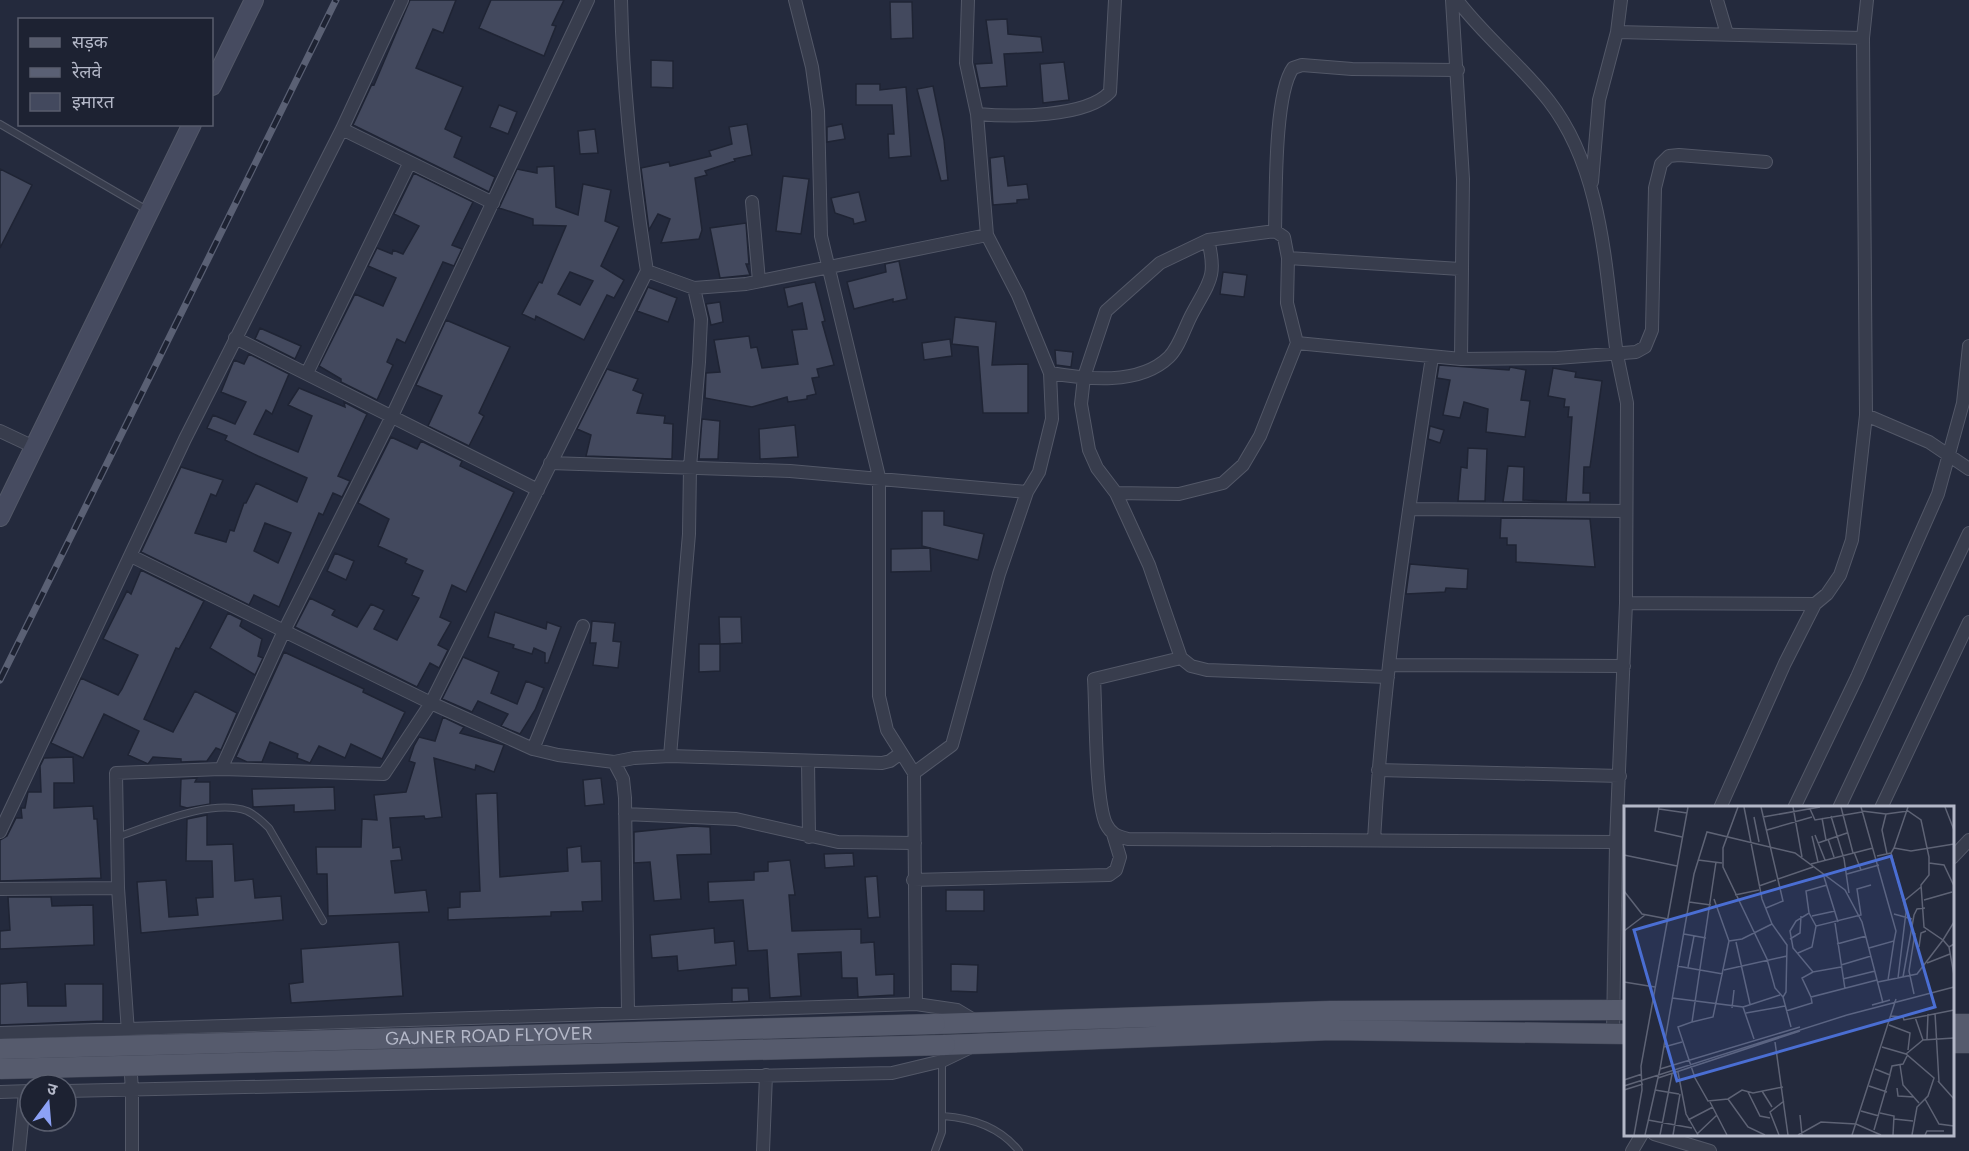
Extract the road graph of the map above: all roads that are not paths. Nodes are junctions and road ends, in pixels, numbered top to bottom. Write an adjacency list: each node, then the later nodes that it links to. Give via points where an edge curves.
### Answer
1 (254, 0): 16 (street)
2 (402, 0): 20 (street)
3 (588, 0): 25 (street)
4 (621, 0): 33 (street, via 629,131)
5 (795, 0): 31 (street, via 812,67 818,111 821,236)
6 (968, 0): 17 (street, via 966,63)
7 (1114, 0): 17 (street, via 1110,92 1104,99 1065,111 1020,116)
8 (1454, 0): 15 (street); 23 (street, via 1516,62 1551,104 1574,143)
9 (1621, 0): 12 (street)
10 (1717, 0): 13 (street)
11 (1867, 0): 14 (street)
12 (1617, 32): 13 (street); 23 (street, via 1599,100)
13 (1727, 34): 14 (street)
14 (1863, 39): 45 (street)
15 (1458, 70): 27 (street, via 1302,65 1293,68 1281,117); 32 (street, via 1463,179)
16 (213, 84)
17 (977, 114): 28 (street)
18 (0, 124): 26 (lane)
19 (191, 126): 26 (street)
20 (342, 129): 22 (street); 36 (street)
21 (1766, 162): 39 (street, via 1679,155 1669,156 1661,164 1655,188 1652,330 1646,347)
22 (409, 164): 25 (street); 42 (street)
23 (1592, 186): 39 (street)
24 (752, 202): 34 (street)
25 (493, 203): 46 (street)
26 (150, 211): 48 (street)
27 (1275, 231): 29 (street); 30 (street, via 1284,237)
28 (987, 235): 31 (street); 43 (street, via 1018,295)
29 (1208, 240): 44 (street, via 1160,263 1115,300 1106,311); 44 (street, via 1214,263 1209,284 1170,356 1136,374)
30 (1288, 258): 32 (street); 37 (street, via 1287,303)
31 (830, 267): 34 (street); 53 (street)
32 (1460, 269): 41 (street)
33 (647, 271): 35 (street); 50 (street)
34 (759, 281): 35 (street)
35 (694, 288): 51 (street, via 701,319)
36 (235, 338): 42 (street); 61 (street)
37 (1297, 343): 40 (street); 56 (street, via 1260,436 1243,465 1223,483 1179,494)
38 (1969, 346): 49 (street, via 1963,403)
39 (1617, 356): 41 (street); 58 (street, via 1627,403)
40 (1432, 357): 41 (street); 57 (street)
41 (1461, 359)
42 (307, 373): 46 (street)
43 (1050, 373): 44 (street); 55 (street, via 1052,419 1040,472)
44 (1084, 377): 56 (street, via 1081,404 1089,450 1097,468)
45 (1866, 415): 49 (street); 63 (street, via 1852,540 1840,575)
46 (392, 416): 54 (street); 66 (street)
47 (0, 431): 48 (street)
48 (34, 447): 59 (street)
49 (1947, 453): 52 (street); 81 (street, via 1938,494)
50 (550, 463): 51 (street); 54 (street)
51 (690, 467): 53 (street); 73 (street, via 689,534)
52 (1969, 469)
53 (879, 477): 55 (street); 72 (street, via 879,696 887,729)
54 (538, 490): 70 (street)
55 (1027, 492): 78 (street, via 999,574 952,745)
56 (1116, 492): 67 (street, via 1149,565)
57 (1409, 509): 58 (street); 69 (street)
58 (1626, 511): 62 (street)
59 (0, 517)
60 (1969, 533): 82 (street)
61 (131, 556): 66 (street); 85 (street)
62 (1626, 603): 63 (street); 68 (street)
63 (1815, 604): 80 (street)
64 (1969, 622): 83 (street)
65 (583, 626): 71 (street)
66 (284, 631): 70 (street); 76 (street)
67 (1181, 658): 69 (street, via 1191,666 1207,670); 86 (street, via 1094,679 1101,802 1105,822)
68 (1624, 666): 69 (street); 79 (street)
69 (1388, 671): 77 (street)
70 (431, 703): 71 (street); 76 (street, via 384,774)
71 (533, 749): 75 (street)
72 (901, 753): 74 (street, via 882,763); 78 (street)
73 (670, 756): 74 (street); 75 (street)
74 (808, 761): 88 (street)
75 (614, 762): 84 (street, via 623,779)
76 (221, 769): 87 (street, via 116,773)
77 (1378, 770): 79 (street); 89 (street)
78 (915, 773): 92 (street)
79 (1620, 776): 91 (street)
80 (1720, 806)
81 (1794, 806)
82 (1839, 806)
83 (1881, 806)
84 (626, 814): 88 (street, via 736,819); 101 (street)
85 (0, 832)
86 (1113, 834): 89 (street, via 1128,839); 95 (street, via 1120,857 1116,870 1108,875)
87 (117, 837): 96 (street); 98 (lane, via 196,811 245,810 269,828)
88 (809, 837): 92 (street, via 856,843)
89 (1374, 840): 91 (street)
90 (1969, 840): 93 (street)
91 (1616, 842): 94 (street)
92 (915, 843): 95 (street)
93 (1954, 857)
94 (1621, 859): 100 (street)
95 (914, 880): 99 (street)
96 (118, 888): 97 (street); 103 (street)
97 (0, 889)
98 (323, 921)
99 (916, 1004): 101 (street); 102 (street, via 957,1010)
100 (1620, 1010): 102 (main road, GAJNER ROAD FLYOVER, via 1330,1011); 105 (street)
101 (628, 1012): 103 (street)
102 (978, 1023): 106 (main road, GAJNER ROAD FLYOVER, bridge)
103 (126, 1029): 104 (street); 110 (street)
104 (0, 1033)
105 (1619, 1034): 107 (main road, GAJNER ROAD FLYOVER, via 1331,1030 977,1044)
106 (0, 1049)
107 (944, 1053): 108 (main road, GAJNER ROAD FLYOVER, bridge); 109 (street, via 892,1073); 114 (lane)
108 (0, 1069)
109 (766, 1076): 110 (street); 120 (street)
110 (132, 1090): 112 (street); 119 (street)
111 (18, 1091): 113 (street)
112 (78, 1091)
113 (0, 1092)
114 (943, 1116): 121 (lane); 122 (lane, via 966,1117 986,1125)
115 (21, 1133): 118 (street)
116 (1641, 1136): 123 (street)
117 (1661, 1136): 124 (street)
118 (19, 1151)
119 (132, 1151)
120 (763, 1151)
121 (935, 1151)
122 (1019, 1151)
123 (1632, 1151)
124 (1710, 1151)

